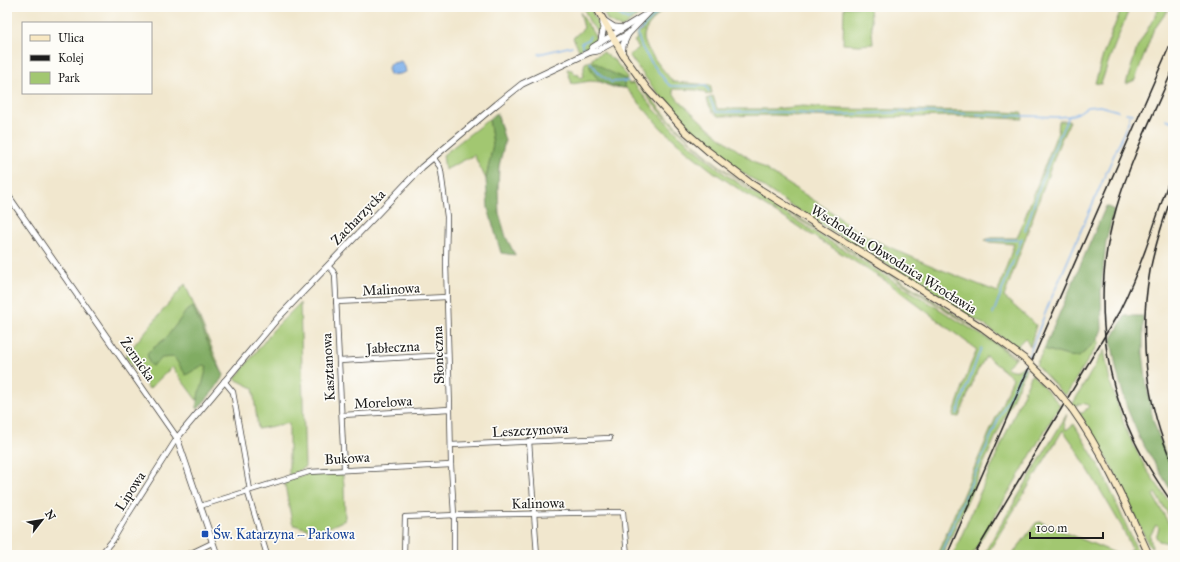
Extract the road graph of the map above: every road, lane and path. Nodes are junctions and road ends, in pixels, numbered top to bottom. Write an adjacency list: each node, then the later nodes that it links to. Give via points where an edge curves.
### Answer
1 (596, 7): 4 (main road, Wschodnia Obwodnica Wrocławia)
2 (654, 7): 3 (street, Zacharzycka)
3 (645, 15): 5 (street, Zacharzycka); 6 (street, Zacharzycka)
4 (603, 20): 5 (street, via 614,28); 7 (main road, Wschodnia Obwodnica Wrocławia); 8 (street)
5 (623, 28): 7 (street, Zacharzycka)
6 (629, 33): 7 (street, Zacharzycka); 10 (street)
7 (613, 38): 8 (street, Zacharzycka); 9 (street, Zacharzycka, via 597,51); 10 (main road, Wschodnia Obwodnica Wrocławia)
8 (601, 41): 9 (street, Zacharzycka)
9 (590, 52): 11 (street, Zacharzycka, via 522,84)
10 (622, 53): 40 (main road, Wschodnia Obwodnica Wrocławia, bridge, via 668,113 727,167 983,328 1026,360 1053,386 1086,429)
11 (433, 157): 13 (street, Zacharzycka); 14 (street, Słoneczna, via 443,177 447,217)
12 (7, 194): 21 (street, Żernicka)
13 (328, 266): 15 (street, Kasztanowa, via 335,275); 18 (street, Zacharzycka, via 277,319)
14 (447, 298): 15 (street, Malinowa); 16 (street, Słoneczna)
15 (336, 302): 17 (street, Kasztanowa)
16 (448, 355): 17 (street, Jabłeczna); 19 (street, Słoneczna)
17 (339, 361): 20 (street, Kasztanowa)
18 (224, 381): 21 (street, Zacharzycka); 27 (street, via 233,392)
19 (450, 409): 20 (street, Morelowa); 24 (street, Słoneczna)
20 (342, 415): 26 (street, Kasztanowa)
21 (177, 438): 28 (street, Żernicka); 32 (street, Lipowa, via 113,540)
22 (610, 438): 23 (street, Leszczynowa)
23 (529, 442): 24 (street, Leszczynowa); 29 (street)
24 (451, 445): 25 (street, Słoneczna)
25 (451, 465): 26 (street, Bukowa); 30 (street, Słoneczna)
26 (344, 469): 27 (street, Bukowa, via 309,472)
27 (248, 490): 28 (street, Bukowa); 35 (street)
28 (200, 506): 31 (street, Żernicka)
29 (534, 514): 30 (street, Kalinowa); 38 (street); 39 (street, Kalinowa, via 623,512)
30 (454, 515): 36 (street, Kalinowa, via 405,517); 37 (street, Słoneczna)
31 (212, 543): 33 (street); 34 (street, Żernicka)
32 (100, 555)
33 (187, 555)
34 (217, 555)
35 (267, 555)
36 (404, 555)
37 (454, 555)
38 (537, 555)
39 (627, 555)
40 (1149, 555)

